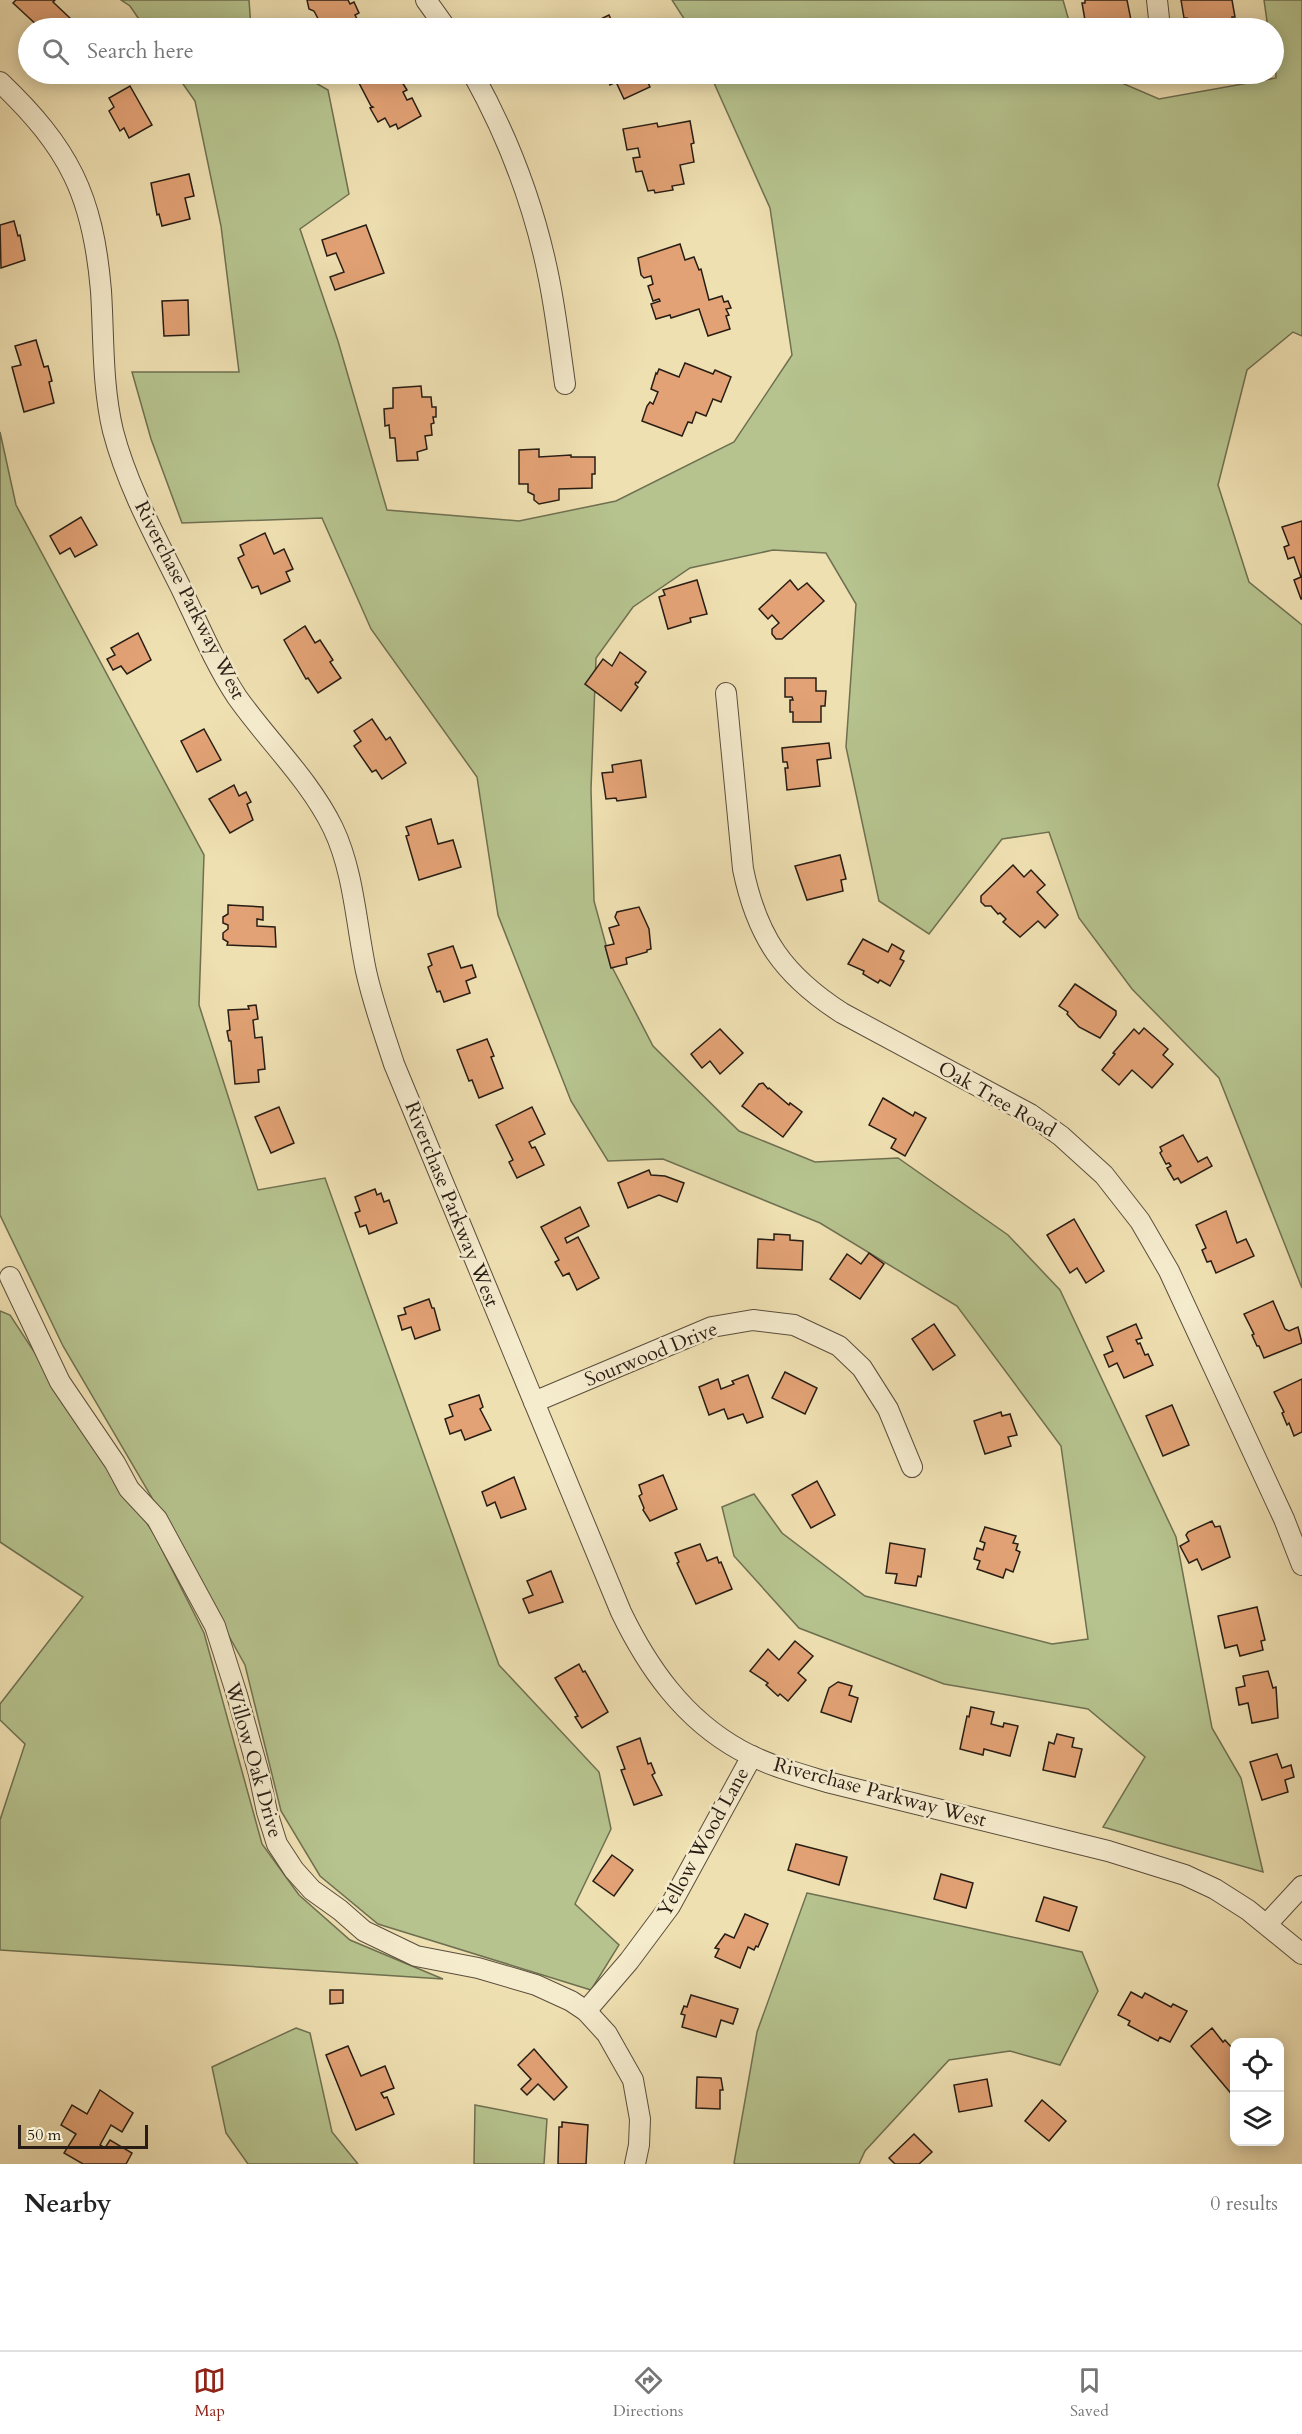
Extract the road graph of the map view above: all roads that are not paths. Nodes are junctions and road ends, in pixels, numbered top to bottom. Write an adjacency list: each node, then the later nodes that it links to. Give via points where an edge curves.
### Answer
1 (426, 0): 3 (street)
2 (1157, 0): 4 (street)
3 (439, 18)
4 (1159, 18)
5 (0, 82): 10 (street, Riverchase Parkway West, via 32,112 53,139 77,182 95,241 106,386 119,451 144,512 229,683 303,781 334,831 346,864 373,998 394,1064)
6 (477, 84): 7 (street, via 512,157 533,218 549,278)
7 (565, 384)
8 (726, 693): 12 (street, Oak Tree Road, via 743,869 756,916 776,955 833,1008 1030,1114 1104,1175 1140,1221 1170,1271)
9 (10, 1277): 17 (street, Willow Oak Drive, via 60,1382 129,1489 157,1518 214,1626 277,1844 294,1870 312,1890 364,1931 416,1956 454,1962 536,1985)
10 (534, 1402): 11 (street, Sourwood Drive, via 712,1327 753,1320 794,1325 838,1346 862,1368 888,1409); 13 (street, Riverchase Parkway West, via 639,1649 662,1683 689,1712)
11 (912, 1467)
12 (1302, 1565)
13 (752, 1755): 15 (street, Riverchase Parkway West, via 827,1782 1148,1862 1215,1889); 17 (street, Yellow Wood Lane, via 670,1906)
14 (1302, 1886): 15 (street)
15 (1267, 1924): 16 (street, Riverchase Parkway West)
16 (1302, 1954)
17 (586, 2011): 18 (street, Willow Oak Drive, via 607,2034 633,2080 640,2120)
18 (635, 2164)

